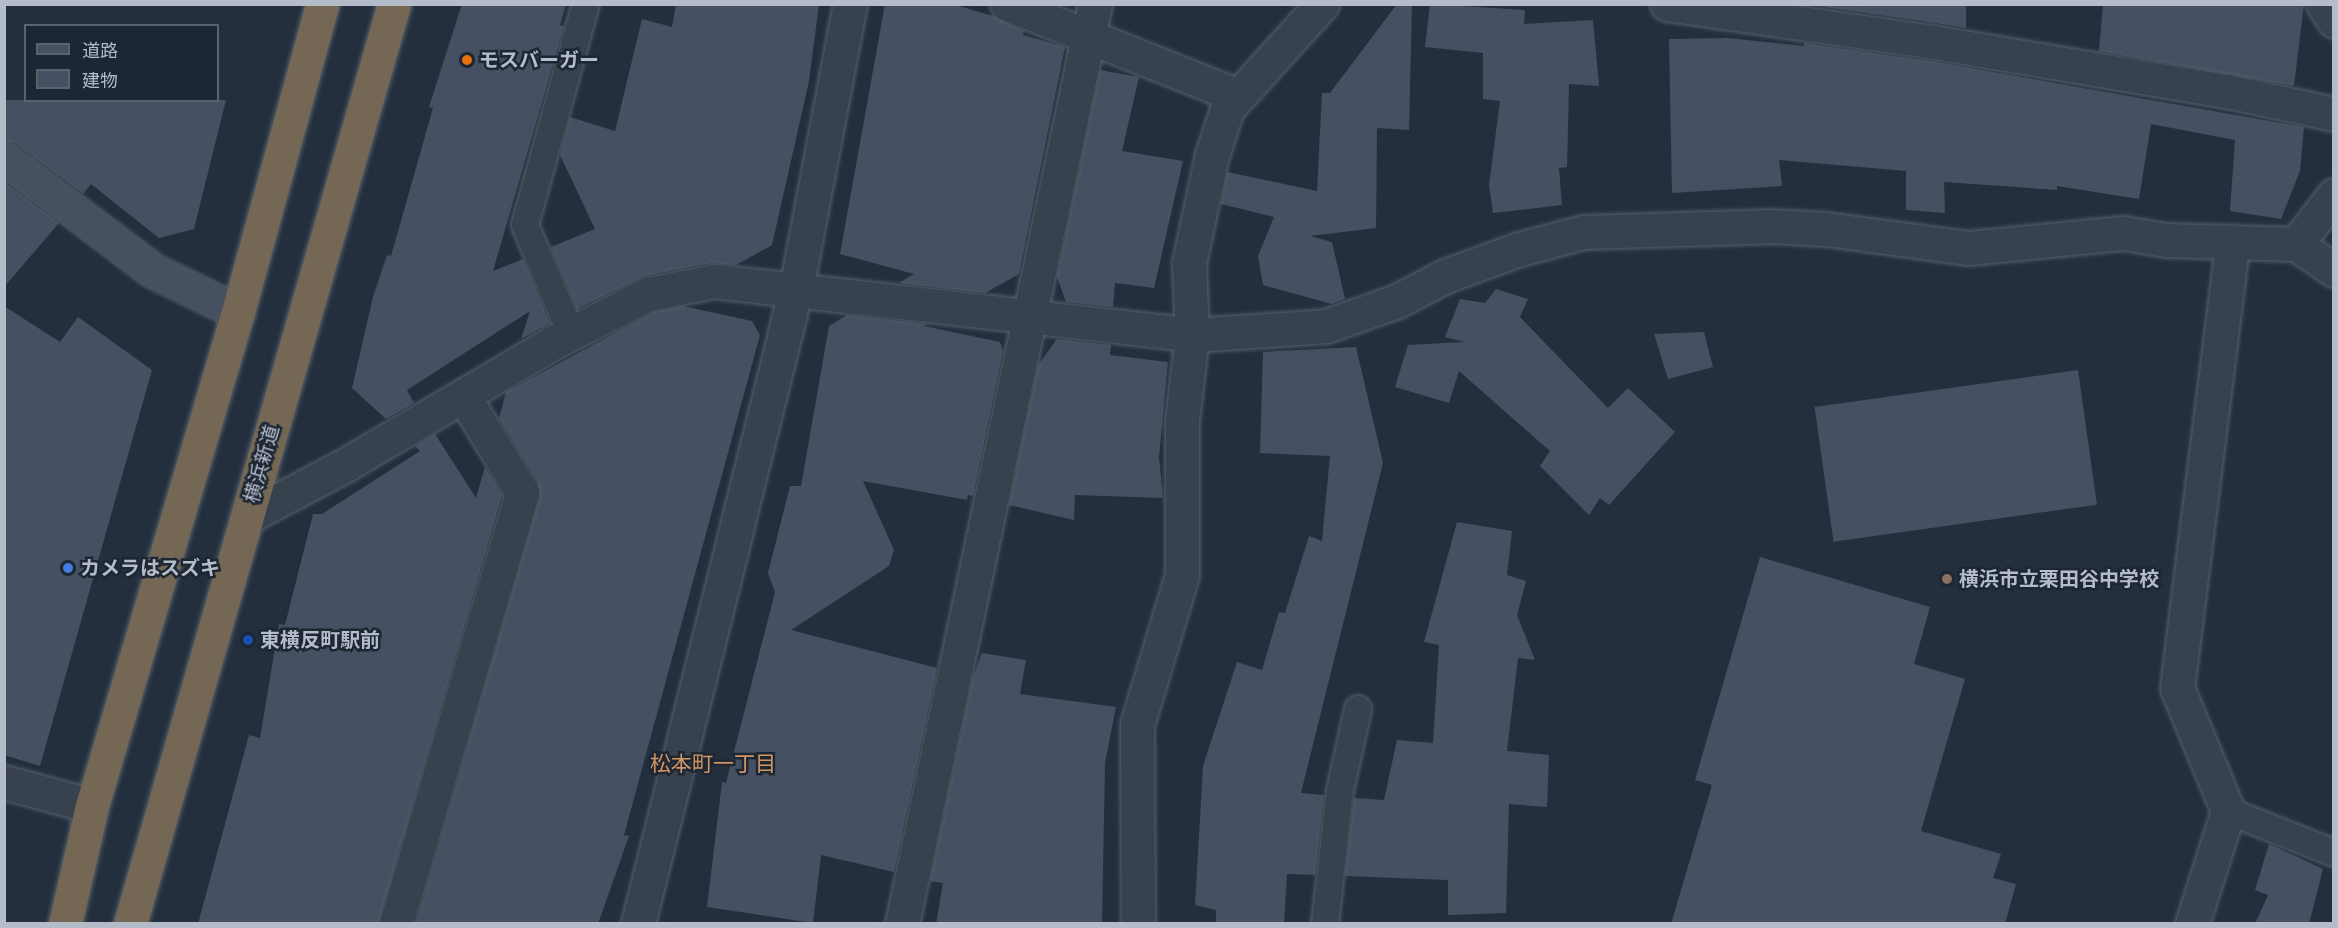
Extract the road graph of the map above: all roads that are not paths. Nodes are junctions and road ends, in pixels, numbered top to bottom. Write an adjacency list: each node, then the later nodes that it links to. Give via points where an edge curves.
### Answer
1 (322, 4): 19 (highway)
2 (394, 4): 24 (highway, 横浜新道)
3 (586, 4): 21 (lane, via 525,225)
4 (850, 4): 18 (street)
5 (1007, 4): 9 (street)
6 (1322, 4): 11 (street)
7 (1667, 4): 12 (street, via 1933,42)
8 (2323, 4): 10 (street)
9 (1092, 20): 11 (street); 20 (street)
10 (2334, 21)
11 (1236, 95): 22 (street, via 1212,155 1189,262)
12 (2334, 114)
13 (4, 158): 19 (street, via 152,270)
14 (2334, 195): 16 (street)
15 (2233, 241): 16 (street); 22 (street, via 2166,240 2123,233 1969,248 1826,229 1770,226 1583,232 1445,276 1397,301 1326,326); 28 (street, via 2177,688)
16 (2296, 244): 17 (street)
17 (2334, 270)
18 (796, 289): 20 (street); 21 (street, via 714,281 648,294); 30 (street)
19 (238, 312): 27 (highway)
20 (1029, 314): 22 (street); 34 (street)
21 (571, 333): 23 (street)
22 (1192, 335): 35 (street, via 1182,420 1182,575 1137,725)
23 (464, 397): 24 (street); 33 (street, via 522,492)
24 (247, 516): 32 (highway, 横浜新道)
25 (1358, 710): 36 (lane, via 1340,791)
26 (4, 782): 27 (street)
27 (92, 806): 31 (highway)
28 (2228, 811): 29 (lane); 37 (street)
29 (2334, 853)
30 (648, 922)
31 (65, 924)
32 (130, 924)
33 (396, 924)
34 (902, 924)
35 (1138, 924)
36 (1324, 924)
37 (2192, 924)

